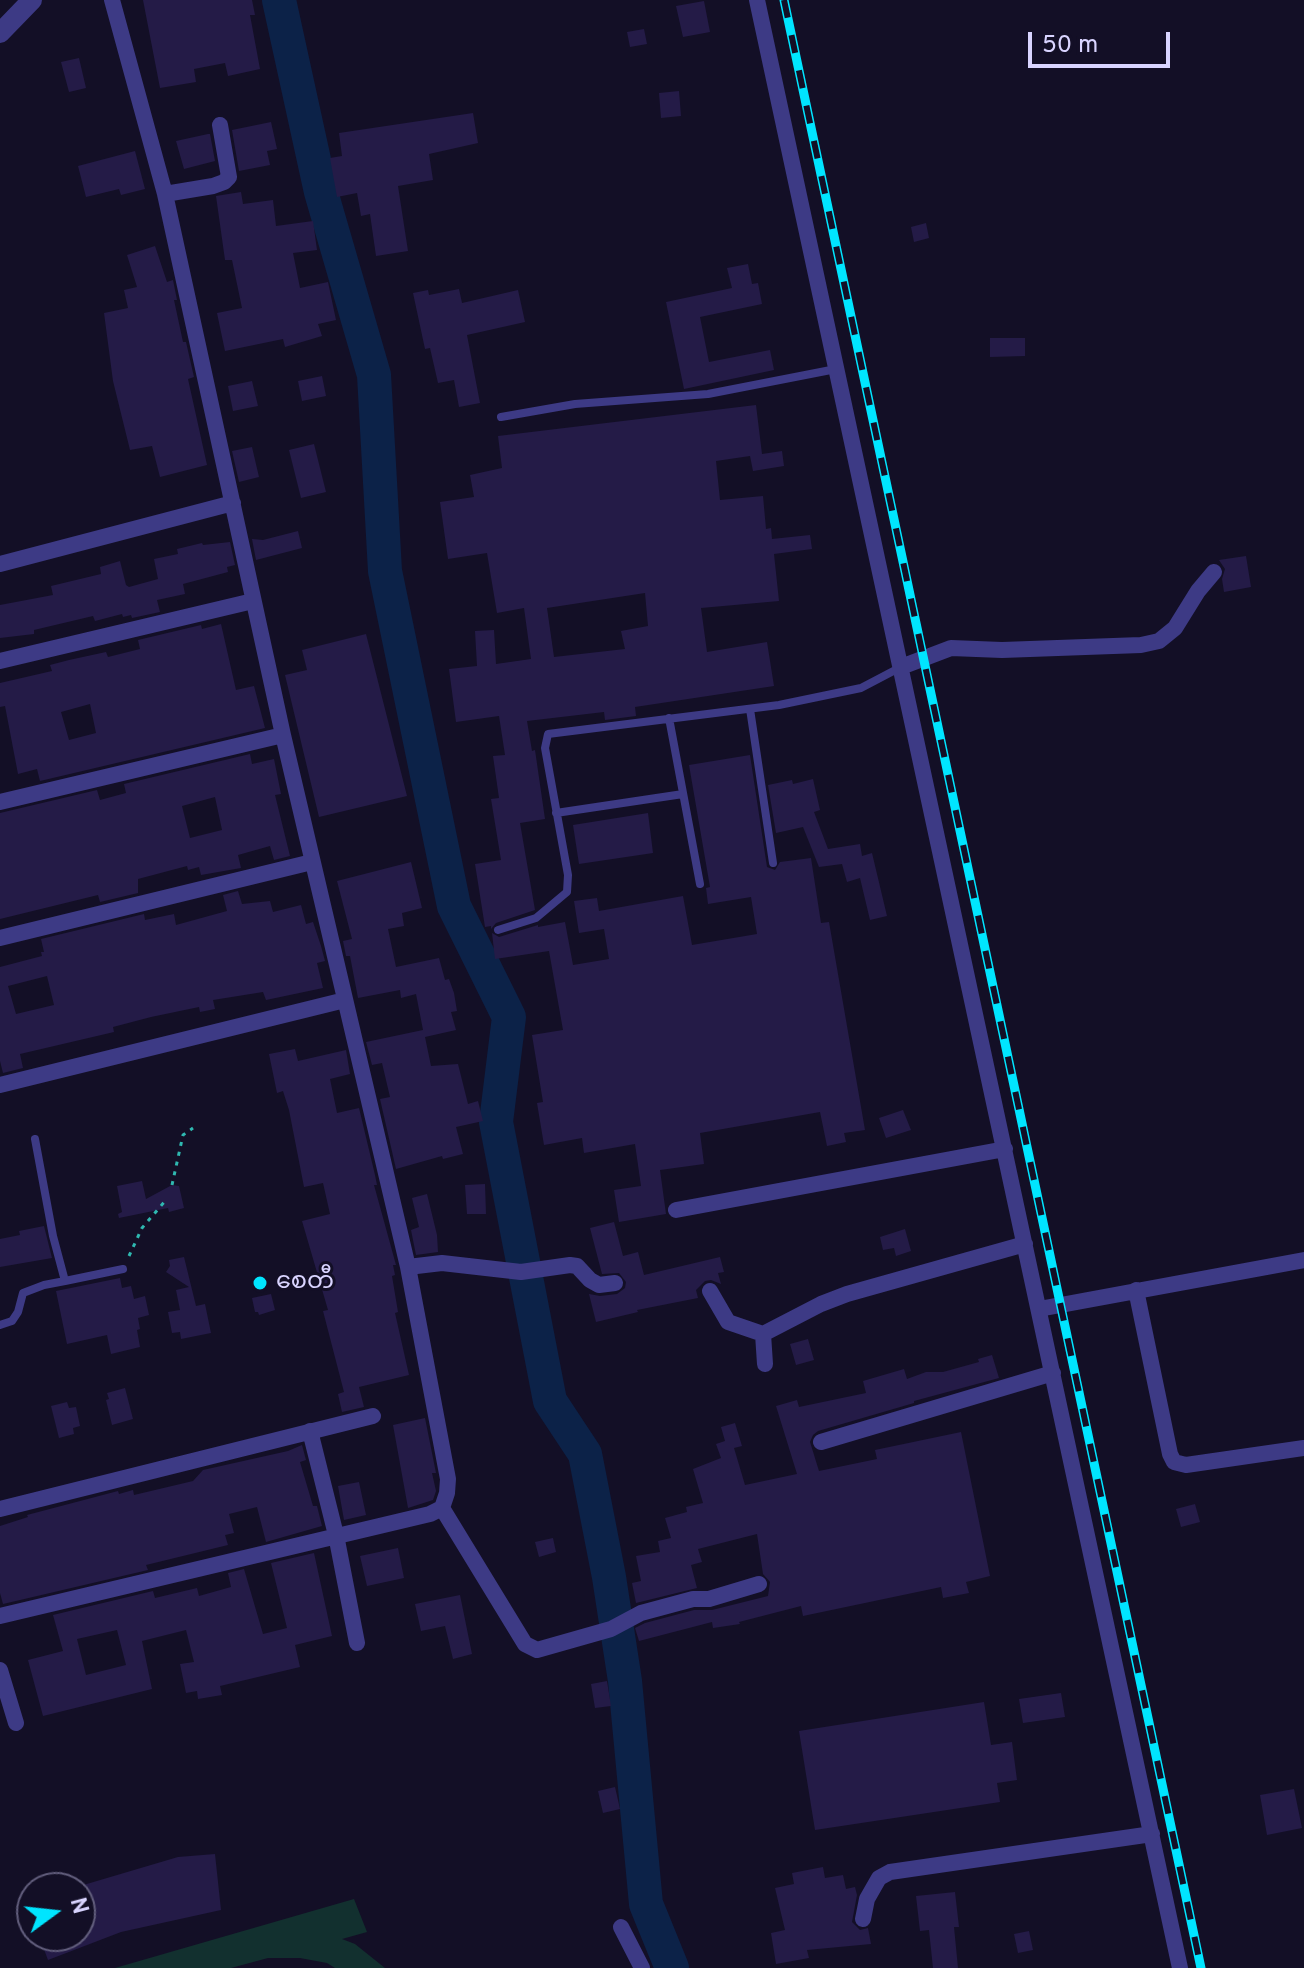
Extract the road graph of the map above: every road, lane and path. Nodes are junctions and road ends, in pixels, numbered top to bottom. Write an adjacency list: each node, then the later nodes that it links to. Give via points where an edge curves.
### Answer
1 (32, 0): 4 (street)
2 (112, 0): 6 (street)
3 (757, 0): 7 (street)
4 (0, 33)
5 (220, 125): 6 (street, via 229,177 213,186)
6 (165, 194): 9 (street)
7 (836, 369): 8 (lane, via 708,394 575,404); 14 (street)
8 (501, 417)
9 (233, 503): 10 (street); 12 (street)
10 (0, 564)
11 (1214, 572): 14 (street, via 1175,628 1159,641 951,648)
12 (253, 601): 13 (street); 17 (street)
13 (0, 661)
14 (901, 667): 15 (lane, via 861,688); 30 (street)
15 (750, 709): 16 (lane); 22 (lane)
16 (669, 718): 18 (lane); 20 (lane, via 548,734 545,748)
17 (283, 735): 19 (street); 21 (street)
18 (683, 794): 20 (lane); 23 (lane)
19 (0, 802)
20 (556, 813): 24 (lane, via 567,892 536,918)
21 (312, 862): 25 (street); 26 (street)
22 (773, 863)
23 (700, 884)
24 (498, 930)
25 (0, 938)
26 (345, 1000): 27 (street); 36 (street)
27 (0, 1085)
28 (193, 1128): 31 (path, via 183,1135)
29 (35, 1139): 38 (lane)
30 (1005, 1149): 33 (street); 34 (street)
31 (172, 1185)
32 (166, 1200): 37 (path, via 142,1228)
33 (676, 1210)
34 (1025, 1244): 42 (street); 44 (street, via 838,1297)
35 (1304, 1260): 40 (street)
36 (408, 1267): 39 (street, via 442,1263 521,1272 577,1266 599,1285); 51 (street, via 448,1479)
37 (123, 1269): 38 (lane)
38 (65, 1281): 43 (lane, via 23,1293 12,1321)
39 (615, 1283)
40 (1136, 1290): 42 (street); 50 (street, via 1174,1462 1186,1465)
41 (710, 1291): 44 (street, via 728,1322)
42 (1039, 1309): 46 (street)
43 (0, 1325)
44 (763, 1334): 45 (street)
45 (765, 1364)
46 (1053, 1373): 49 (street); 59 (street)
47 (373, 1416): 48 (street)
48 (310, 1431): 52 (street); 53 (street)
49 (821, 1442)
50 (1304, 1448)
51 (442, 1508): 53 (street); 54 (street, via 522,1638 537,1650 611,1629 641,1613)
52 (0, 1509)
53 (336, 1535): 55 (street); 56 (street)
54 (759, 1584)
55 (0, 1616)
56 (357, 1643)
57 (0, 1670): 58 (street)
58 (16, 1723)
59 (1152, 1834): 60 (street, via 890,1872 879,1878); 63 (street)
60 (863, 1919)
61 (621, 1927): 62 (street)
62 (642, 1968)
63 (1180, 1968)

